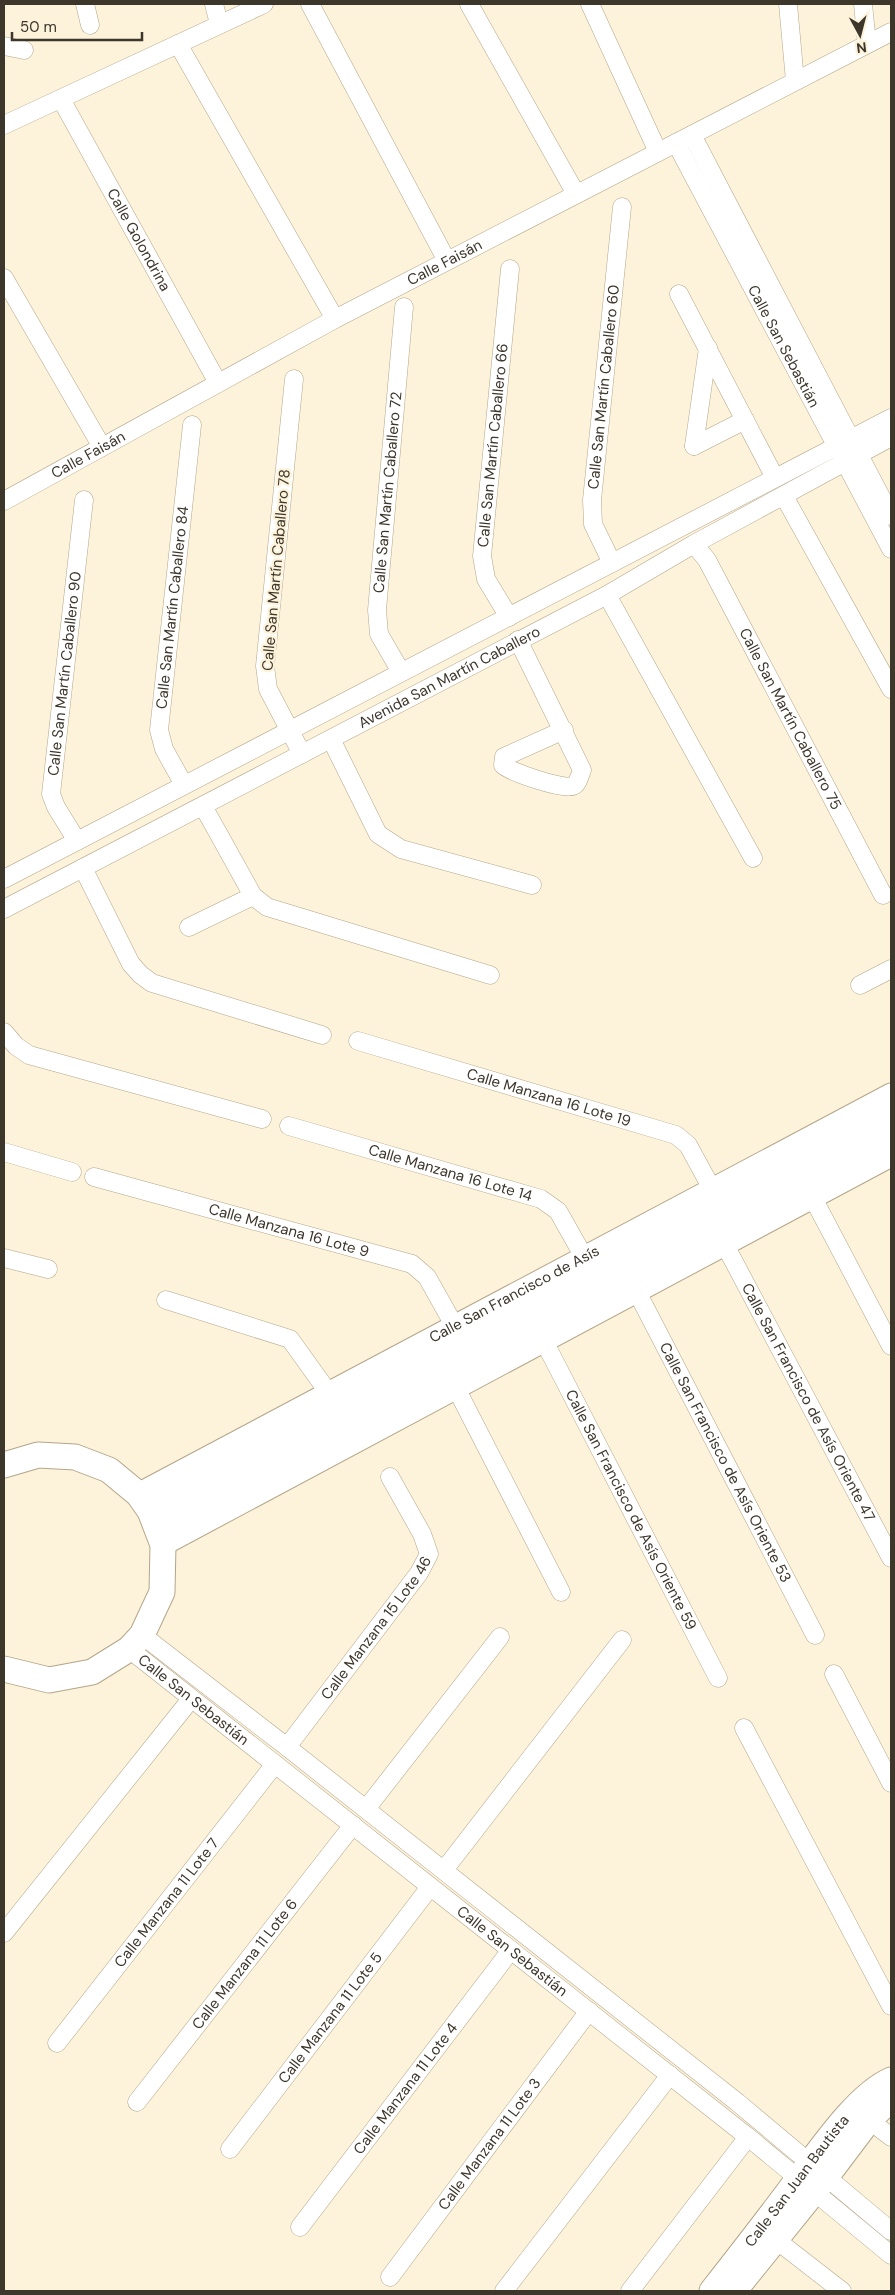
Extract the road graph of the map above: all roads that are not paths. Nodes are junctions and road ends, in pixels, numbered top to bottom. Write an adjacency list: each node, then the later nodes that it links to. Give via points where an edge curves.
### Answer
1 (84, 4): 10 (street)
2 (214, 4): 9 (street)
3 (264, 4): 9 (street)
4 (310, 4): 23 (street)
5 (469, 4): 21 (street)
6 (592, 4): 20 (street)
7 (788, 4): 16 (street)
8 (863, 4): 13 (street)
9 (219, 24): 12 (street)
10 (90, 25)
11 (891, 32): 13 (street, Calle Faisán)
12 (178, 44): 17 (street); 28 (street)
13 (867, 44): 16 (street, Calle Faisán)
14 (4, 46): 15 (street)
15 (24, 50)
16 (795, 81): 19 (street, Calle Faisán)
17 (61, 98): 18 (street); 31 (street, Calle Golondrina)
18 (4, 125)
19 (684, 139): 20 (street, Calle Faisán); 37 (street, Calle San Sebastián)
20 (658, 152): 21 (street, Calle Faisán)
21 (576, 194): 23 (street, Calle Faisán)
22 (622, 207): 45 (street, Calle San Martín Caballero 60, via 592,500 593,524)
23 (448, 261): 28 (street, Calle Faisán)
24 (510, 269): 47 (street, Calle San Martín Caballero 66, via 482,556 486,579)
25 (4, 278): 36 (street)
26 (680, 294): 29 (street)
27 (404, 307): 49 (street, Calle San Martín Caballero 72, via 376,610 380,634)
28 (335, 319): 31 (street, Calle Faisán)
29 (708, 348): 33 (street); 33 (street, via 694,446)
30 (294, 379): 51 (street, Calle San Martín Caballero 78, via 265,666 268,688)
31 (218, 383): 36 (street, Calle Faisán)
32 (891, 418): 37 (street, Avenida San Martín Caballero)
33 (745, 420): 38 (street)
34 (192, 425): 55 (street, Calle San Martín Caballero 84, via 159,730 164,750)
35 (891, 437): 37 (street, Avenida San Martín Caballero)
36 (102, 447): 41 (street, Calle Faisán)
37 (848, 450): 38 (street, Avenida San Martín Caballero); 39 (street, Avenida San Martín Caballero); 42 (street, Calle San Sebastián); 44 (street, Calle San Sebastián)
38 (775, 478): 45 (street, Avenida San Martín Caballero)
39 (784, 496): 43 (street, Avenida San Martín Caballero); 50 (street)
40 (84, 500): 57 (street, Calle San Martín Caballero 90, via 51,794)
41 (4, 501)
42 (891, 516)
43 (694, 544): 46 (street, Avenida San Martín Caballero); 62 (street, Calle San Martín Caballero 75, via 707,560)
44 (891, 550)
45 (612, 564): 47 (street, Avenida San Martín Caballero)
46 (606, 595): 48 (street, Avenida San Martín Caballero); 58 (street)
47 (509, 617): 49 (street, Avenida San Martín Caballero)
48 (518, 640): 52 (street); 53 (street, Avenida San Martín Caballero)
49 (401, 672): 51 (street, Avenida San Martín Caballero)
50 (891, 689)
51 (289, 730): 54 (street, Calle San Martín Caballero 78); 55 (street, Avenida San Martín Caballero)
52 (564, 730)
53 (332, 739): 54 (street, Avenida San Martín Caballero); 61 (street, via 378,834 388,842)
54 (302, 754): 56 (street, Avenida San Martín Caballero)
55 (184, 785): 57 (street, Avenida San Martín Caballero)
56 (203, 806): 59 (street, Avenida San Martín Caballero); 63 (street)
57 (77, 841): 60 (street, Avenida San Martín Caballero)
58 (753, 858)
59 (84, 868): 64 (street, Avenida San Martín Caballero); 70 (street, via 131,964 140,975 152,983)
60 (4, 880)
61 (532, 884)
62 (883, 895)
63 (252, 896): 65 (street); 67 (street, via 267,907)
64 (4, 908)
65 (189, 927)
66 (891, 969): 68 (street)
67 (490, 975)
68 (860, 985)
69 (4, 1032): 74 (street, via 29,1055)
70 (322, 1036)
71 (358, 1040): 81 (street, Calle Manzana 16 Lote 19, via 676,1135 688,1145)
72 (891, 1094): 81 (street, Calle San Francisco de Asís)
73 (891, 1116): 96 (main road, Calle San Francisco de Asís)
74 (262, 1119)
75 (289, 1126): 84 (street, Calle Manzana 16 Lote 14, via 541,1199 558,1211)
76 (891, 1138): 96 (main road)
77 (4, 1152): 79 (street)
78 (891, 1156): 82 (street)
79 (72, 1172)
80 (94, 1177): 89 (street, Calle Manzana 16 Lote 9, via 412,1264 427,1277)
81 (712, 1189): 84 (street, Calle San Francisco de Asís)
82 (813, 1198): 83 (street); 91 (street)
83 (725, 1245): 87 (street); 97 (street, Calle San Francisco de Asís Oriente 47)
84 (584, 1256): 89 (street, Calle San Francisco de Asís)
85 (4, 1258): 86 (street)
86 (48, 1269)
87 (637, 1292): 90 (street); 99 (street, Calle San Francisco de Asís Oriente 53)
88 (166, 1300): 93 (street, via 290,1339)
89 (454, 1325): 93 (street, Calle San Francisco de Asís)
90 (544, 1341): 92 (street); 105 (street, Calle San Francisco de Asís Oriente 59)
91 (891, 1346)
92 (456, 1388): 96 (street); 98 (street)
93 (328, 1392): 96 (street, Calle San Francisco de Asís)
94 (4, 1465): 96 (main road, via 38,1455 75,1457 109,1470)
95 (390, 1477): 108 (street, Calle Manzana 15 Lote 46, via 422,1534 428,1554 419,1573)
96 (152, 1520): 102 (main road, via 162,1592)
97 (891, 1558)
98 (560, 1592)
99 (815, 1635)
100 (500, 1637): 111 (street)
101 (622, 1640): 113 (street)
102 (135, 1642): 103 (main road, via 92,1672 49,1680); 106 (street, Calle San Sebastián); 108 (street, Calle San Sebastián)
103 (5, 1672)
104 (834, 1674): 110 (street)
105 (718, 1678)
106 (191, 1698): 109 (street, Calle San Sebastián); 115 (street)
107 (744, 1728): 117 (street)
108 (287, 1747): 111 (street, Calle San Sebastián)
109 (275, 1764): 112 (street, Calle San Sebastián); 119 (street, Calle Manzana 11 Lote 7)
110 (891, 1783)
111 (366, 1809): 113 (street, Calle San Sebastián)
112 (353, 1826): 114 (street, Calle San Sebastián); 123 (street, Calle Manzana 11 Lote 6)
113 (444, 1870): 128 (street, Calle San Sebastián, via 738,2102)
114 (430, 1887): 116 (street, Calle San Sebastián); 127 (street, Calle Manzana 11 Lote 5)
115 (4, 1933)
116 (511, 1950): 118 (street, Calle San Sebastián); 129 (street, Calle Manzana 11 Lote 4)
117 (891, 2006)
118 (589, 2011): 120 (street, Calle San Sebastián); 133 (street, Calle Manzana 11 Lote 3)
119 (57, 2043)
120 (670, 2075): 125 (street, Calle San Sebastián); 134 (street)
121 (891, 2080): 128 (main road, Calle San Juan Bautista, via 864,2099)
122 (891, 2099): 124 (main road, Calle San Juan Bautista)
123 (137, 2102)
124 (869, 2120): 126 (street); 128 (main road, Calle San Juan Bautista)
125 (748, 2137): 128 (street, Calle San Sebastián); 135 (street)
126 (891, 2137)
127 (230, 2149)
128 (813, 2178): 130 (street, Calle San Sebastián); 131 (main road, Calle San Juan Bautista); 132 (street, Calle San Sebastián); 136 (main road, Calle San Juan Bautista)
129 (300, 2227)
130 (891, 2231)
131 (775, 2240): 137 (main road, Calle San Juan Bautista); 138 (street)
132 (891, 2255)
133 (390, 2277)
134 (504, 2291)
135 (630, 2291)
136 (712, 2291)
137 (734, 2291)
138 (842, 2291)

